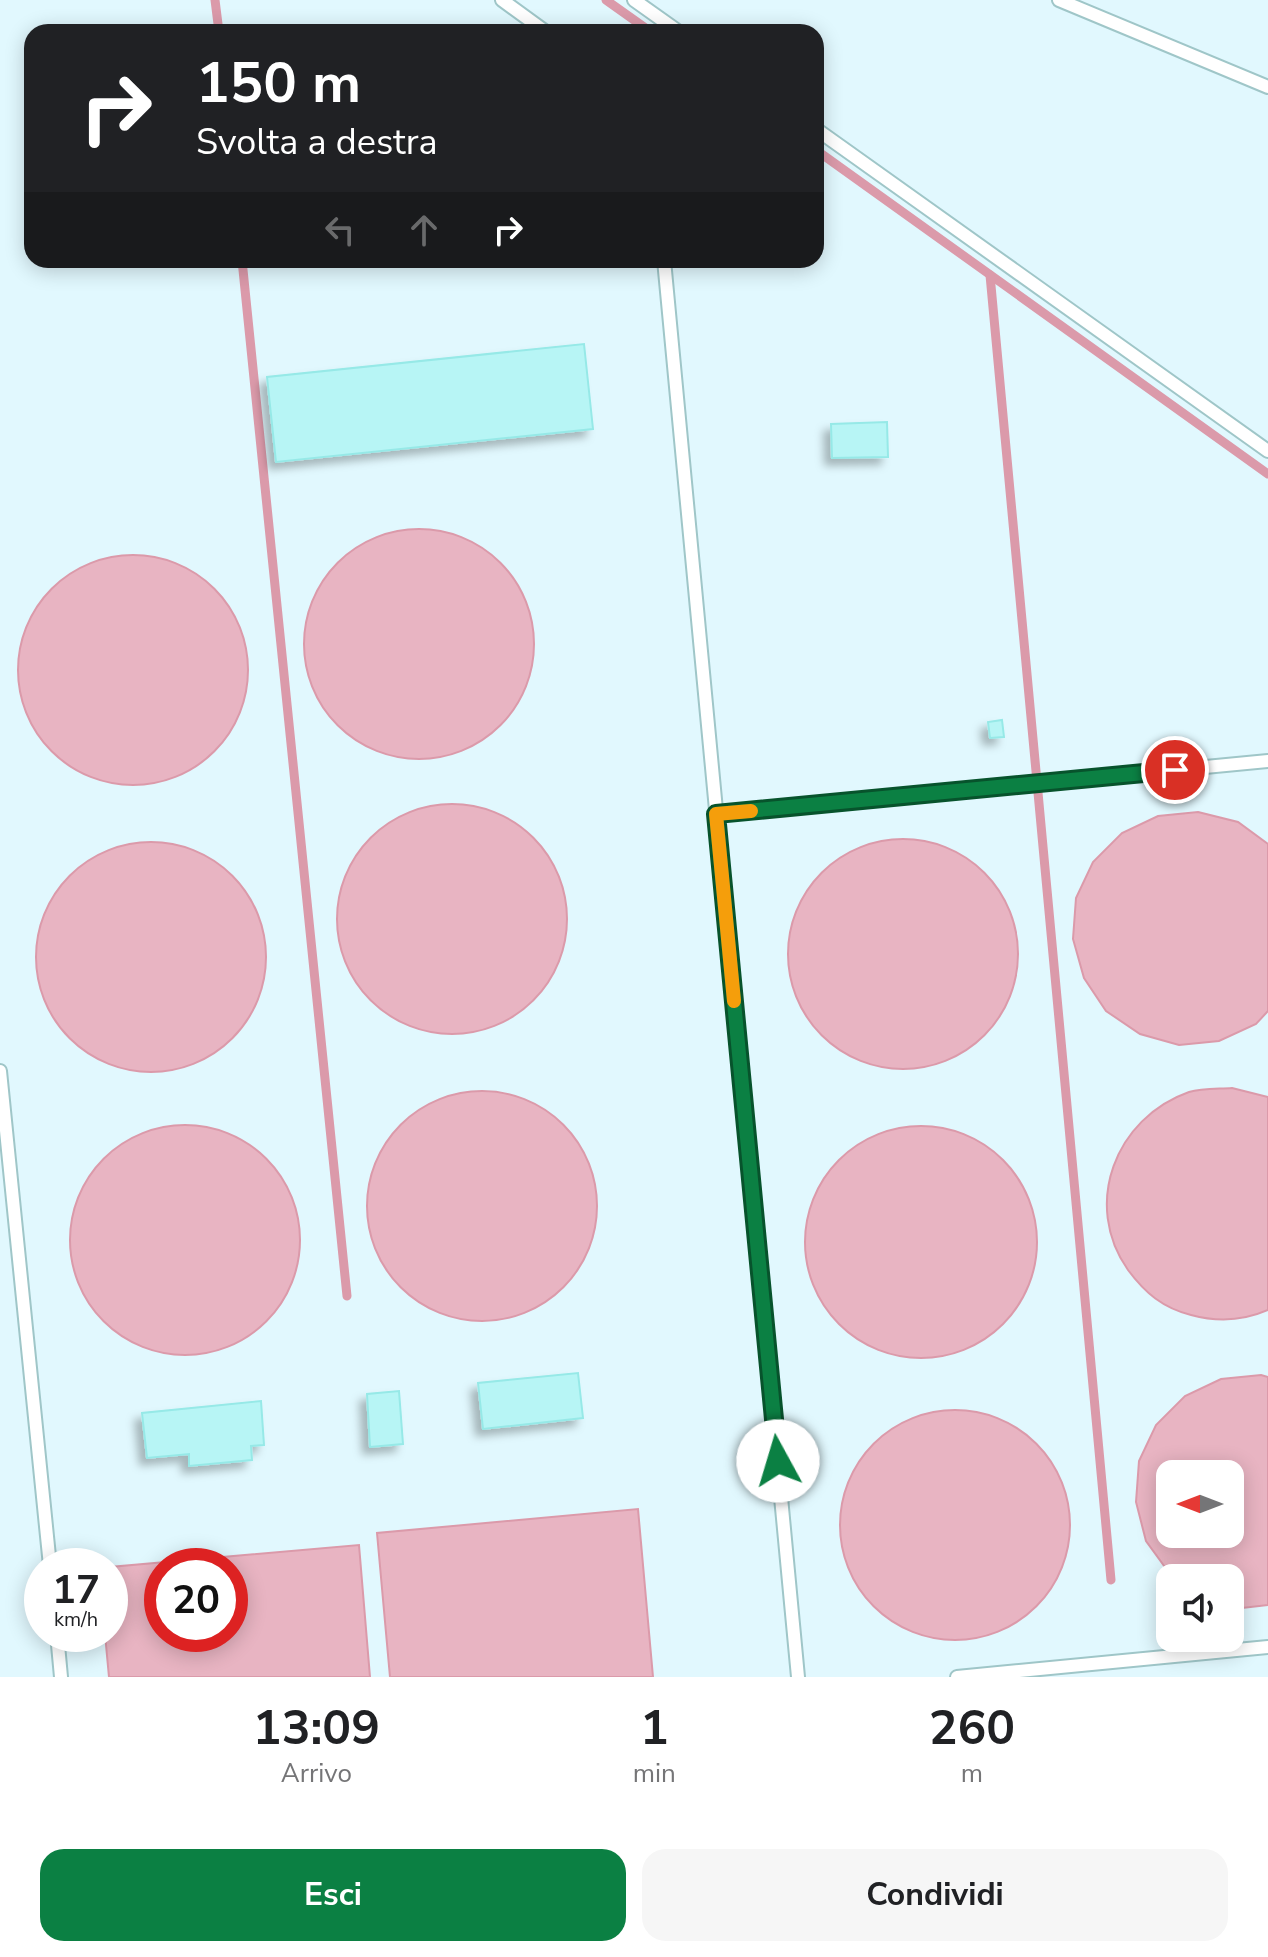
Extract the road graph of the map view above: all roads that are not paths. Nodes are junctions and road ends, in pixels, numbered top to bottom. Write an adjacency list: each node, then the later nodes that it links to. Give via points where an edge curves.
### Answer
1 (502, 0): 4 (lane)
2 (634, 0): 5 (lane)
3 (1059, 0): 6 (lane)
4 (535, 24)
5 (668, 24)
6 (1268, 87)
7 (824, 135): 9 (lane)
8 (665, 268): 11 (lane)
9 (1268, 451)
10 (1268, 761): 11 (lane)
11 (716, 814): 17 (lane)
12 (0, 1071): 13 (lane)
13 (48, 1548)
14 (1268, 1647): 18 (lane)
15 (59, 1652): 16 (lane)
16 (61, 1677)
17 (798, 1677)
18 (957, 1677)

